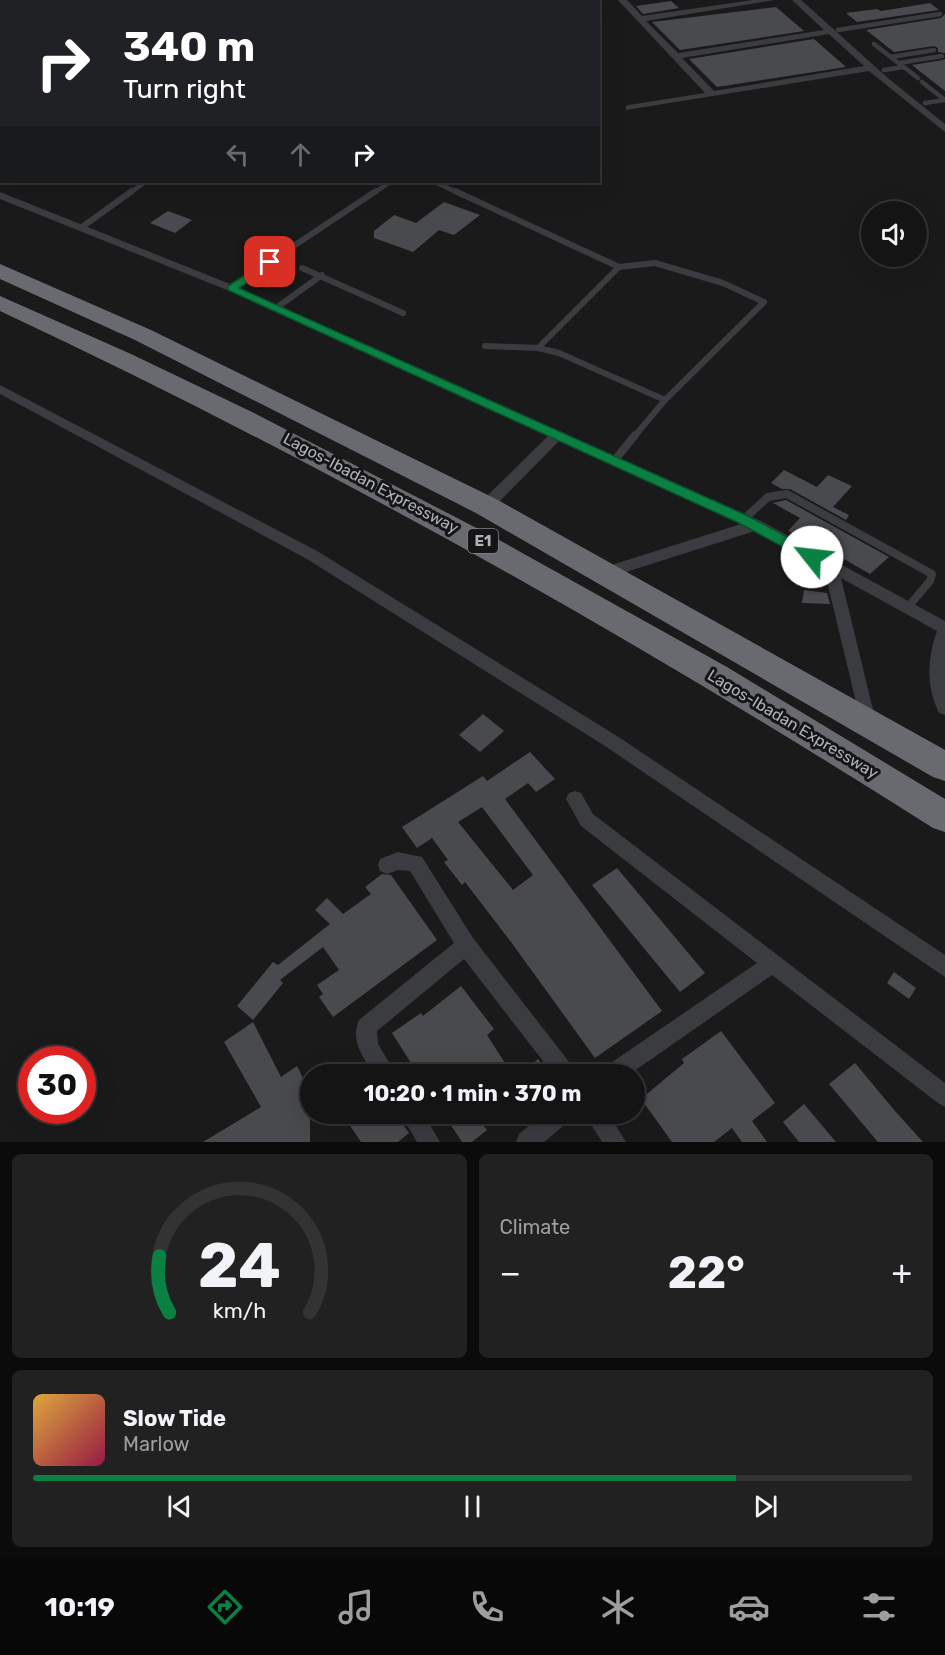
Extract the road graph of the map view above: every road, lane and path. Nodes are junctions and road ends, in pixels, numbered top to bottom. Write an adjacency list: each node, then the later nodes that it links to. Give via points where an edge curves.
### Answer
1 (622, 0): 7 (street)
2 (770, 0): 5 (street)
3 (796, 0): 8 (street)
4 (804, 0): 8 (street)
5 (738, 2): 7 (street)
6 (940, 14): 8 (lane)
7 (640, 19): 11 (street)
8 (835, 31): 11 (street); 15 (street); 16 (street)
9 (874, 44): 13 (lane)
10 (934, 50): 13 (lane)
11 (675, 56): 18 (street)
12 (942, 56): 14 (lane)
13 (891, 57): 14 (lane)
14 (901, 65): 16 (lane); 19 (lane)
15 (872, 68): 17 (street); 18 (street)
16 (884, 70): 17 (street)
17 (891, 80): 20 (street); 23 (street)
18 (712, 94): 21 (street)
19 (945, 100): 20 (lane)
20 (925, 103): 22 (street)
21 (629, 108)
22 (945, 119)
23 (945, 129)
24 (144, 183): 28 (lane)
25 (388, 183): 33 (lane)
26 (437, 183): 29 (lane)
27 (0, 195): 28 (street)
28 (82, 228): 33 (street)
29 (619, 267): 38 (lane); 40 (lane, via 656,263 723,283 764,302)
30 (302, 268): 32 (lane)
31 (0, 271): 43 (highway, Lagos-Ibadan Expressway / E1, via 153,340)
32 (322, 275): 35 (lane); 36 (lane)
33 (231, 288): 35 (street)
34 (0, 303): 50 (highway, Lagos-Ibadan Expressway / E1, via 225,407 493,547)
35 (276, 308): 41 (street)
36 (403, 313)
37 (485, 346): 38 (lane)
38 (538, 348): 40 (lane, via 591,366)
39 (0, 389): 59 (street, via 312,555 611,741)
40 (665, 400): 42 (lane)
41 (556, 436): 42 (street); 43 (street)
42 (614, 461): 44 (street)
43 (486, 506): 46 (highway, Lagos-Ibadan Expressway / E1)
44 (750, 522): 45 (street); 46 (street); 47 (lane, via 768,495 787,494 932,574 933,578)
45 (831, 567): 47 (street); 52 (street)
46 (604, 573): 49 (highway, Lagos-Ibadan Expressway / E1)
47 (908, 607): 48 (street)
48 (945, 629): 51 (street, via 935,658)
49 (787, 677): 50 (highway); 52 (highway, Lagos-Ibadan Expressway / E1)
50 (760, 704): 55 (highway, Lagos-Ibadan Expressway / E1)
51 (945, 708)
52 (868, 722): 53 (highway, Lagos-Ibadan Expressway / E1)
53 (945, 766)
54 (574, 799): 58 (street, via 587,820)
55 (945, 817)
56 (387, 865): 57 (street, via 398,861 415,863)
57 (466, 945): 60 (street, via 366,1027 368,1047); 61 (street)
58 (773, 963): 62 (street); 63 (street)
59 (945, 967)
60 (379, 1064)
61 (558, 1064)
62 (627, 1064)
63 (945, 1096)
64 (418, 1124): 67 (street)
65 (548, 1124): 68 (street)
66 (603, 1124): 69 (street)
67 (429, 1142)
68 (527, 1142)
69 (615, 1142)

